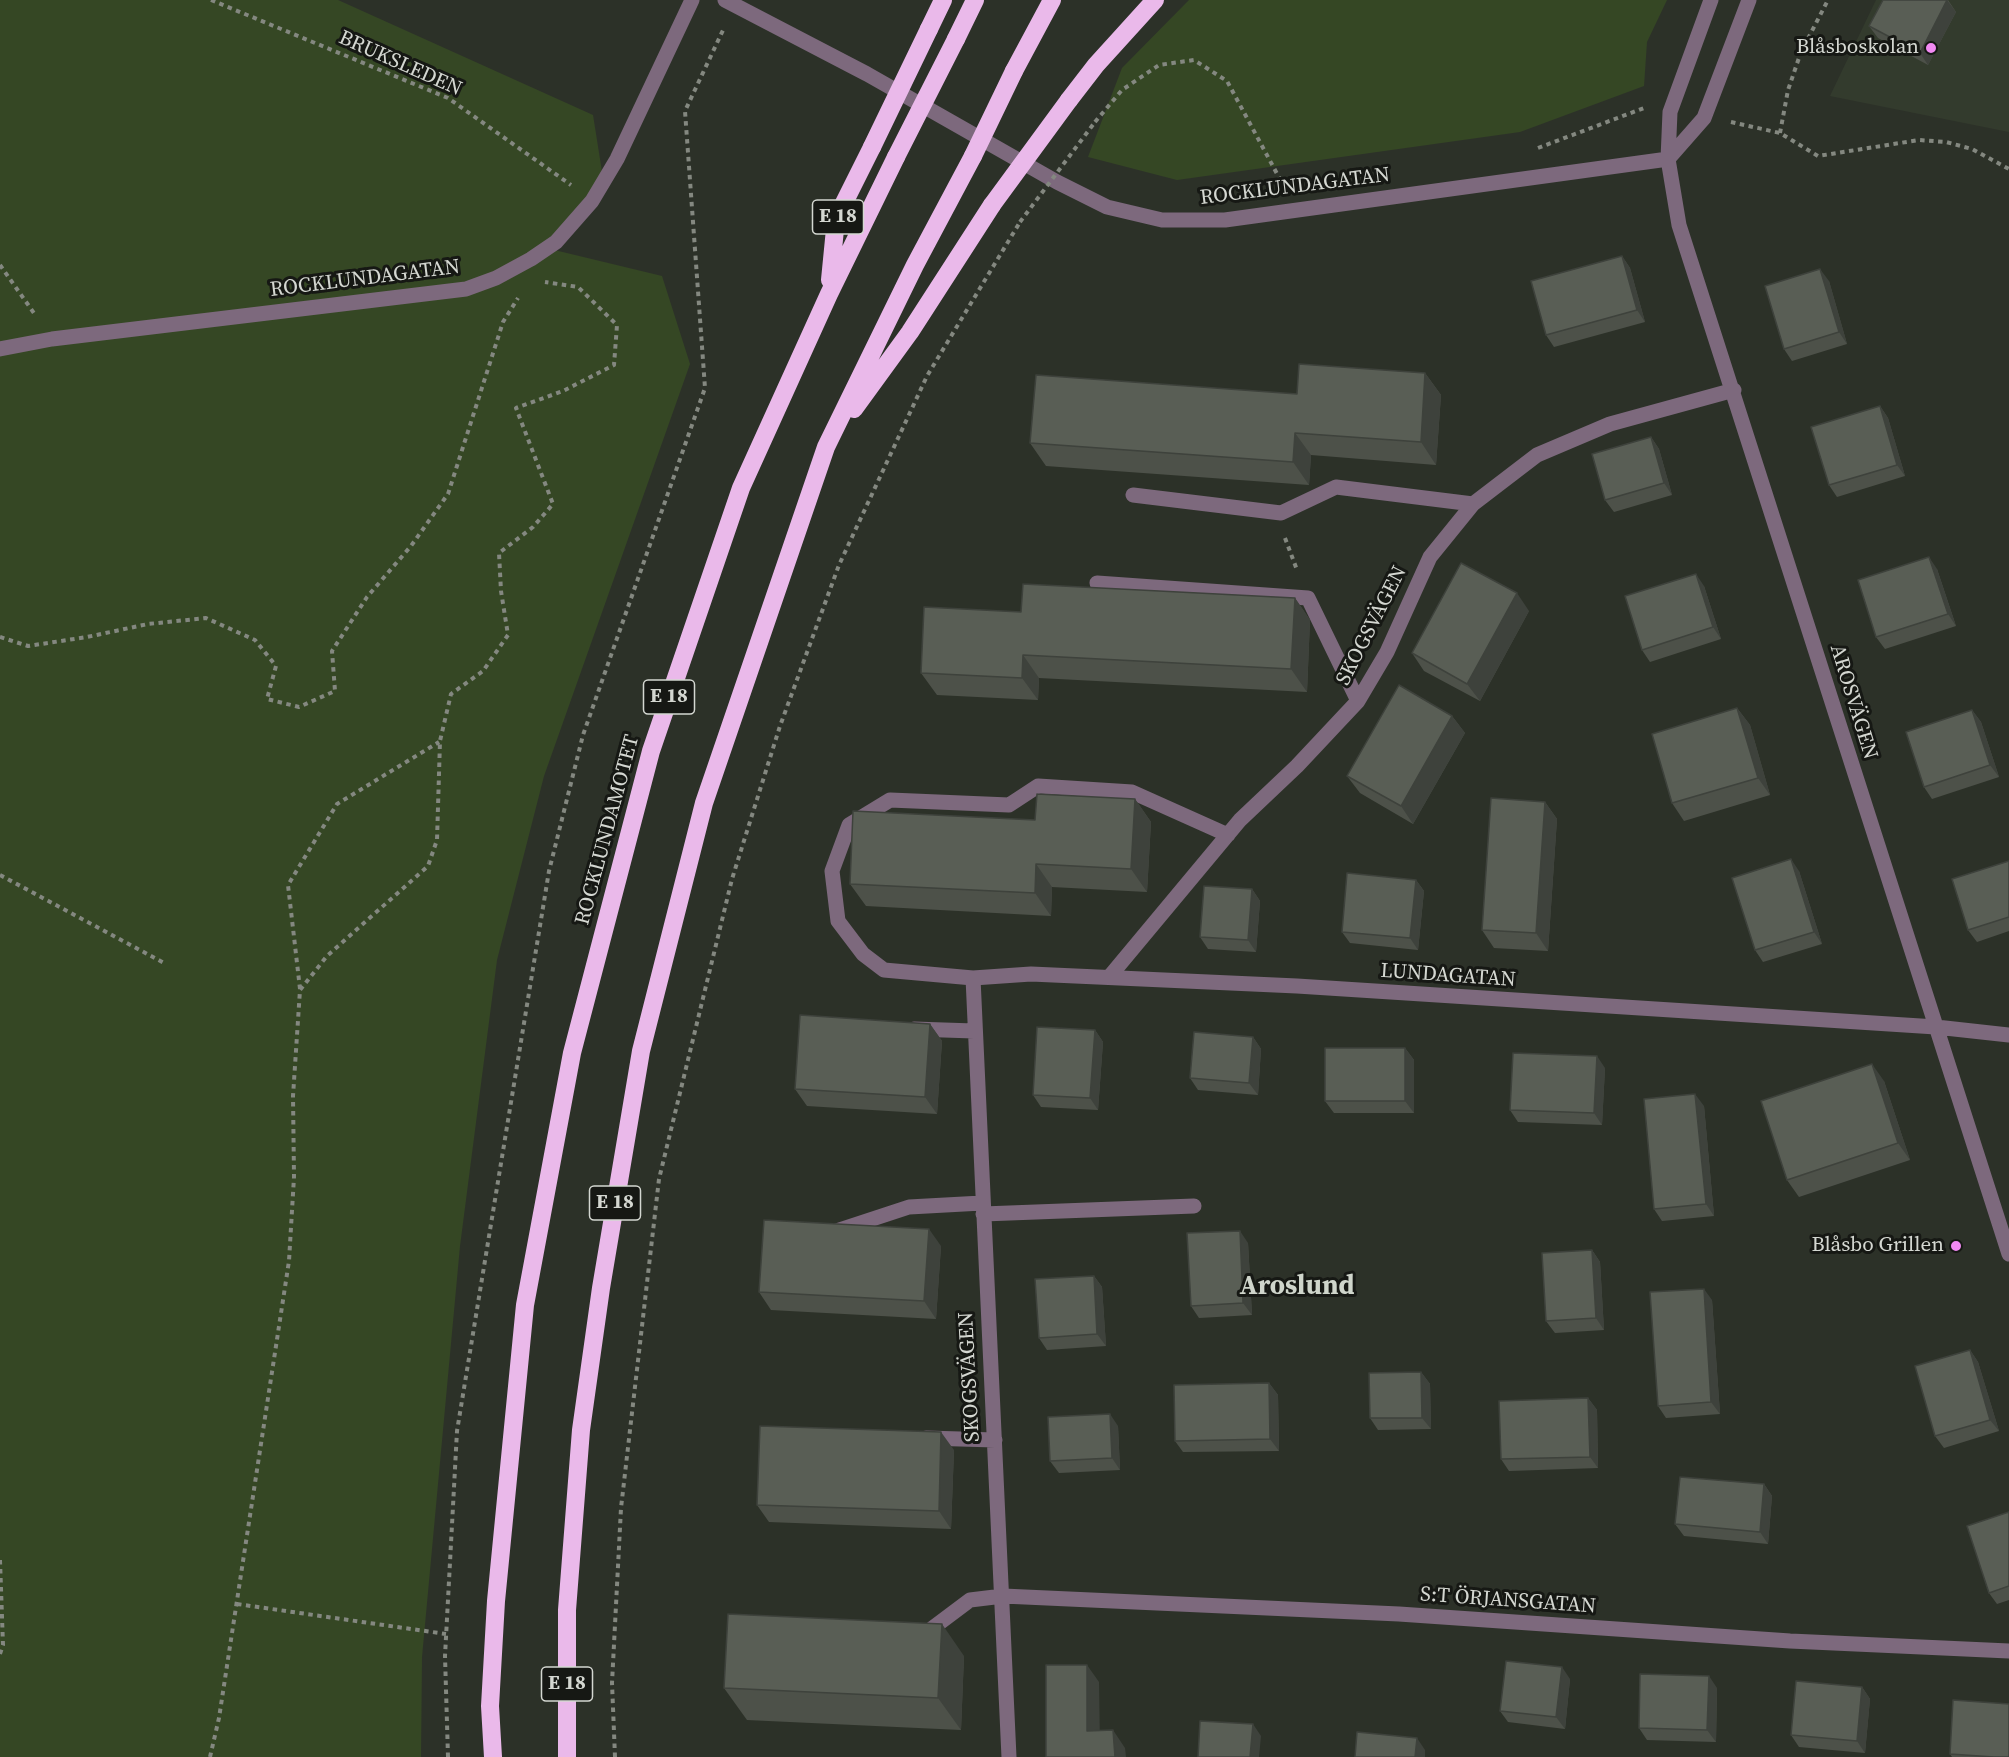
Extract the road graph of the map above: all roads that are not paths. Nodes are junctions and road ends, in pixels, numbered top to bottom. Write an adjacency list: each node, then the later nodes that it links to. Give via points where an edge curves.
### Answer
1 (692, 0): 11 (street, ROCKLUNDAGATAN, via 592,201 556,242 496,278 466,289 52,339)
2 (943, 0): 10 (highway, E 18, bridge, via 836,219)
3 (975, 0): 10 (highway, E 18, bridge)
4 (1052, 0): 13 (highway, E 18, bridge)
5 (1155, 0): 13 (highway, E 18, bridge, via 1069,100)
6 (1711, 0): 9 (street, AROSVÄGEN, via 1670,112)
7 (1749, 0): 9 (street, via 1704,118)
8 (730, 2): 9 (street, ROCKLUNDAGATAN, via 1057,182 1107,207 1162,220 1225,220)
9 (1668, 159): 12 (street, AROSVÄGEN, via 1679,225)
10 (829, 294): 34 (highway, ROCKLUNDAMOTET / E 18, via 741,488 651,751 572,1053 525,1305 495,1613 490,1706)
11 (0, 349)
12 (1734, 390): 15 (street, SKOGSVÄGEN, via 1610,424 1538,455); 21 (street, AROSVÄGEN)
13 (826, 447): 35 (highway, E 18, via 704,802 641,1051 581,1430 567,1610)
14 (1133, 495): 15 (street, via 1281,513 1336,487)
15 (1473, 504): 17 (street, SKOGSVÄGEN, via 1430,557 1387,652)
16 (1097, 583): 17 (street, via 1308,598)
17 (1358, 701): 18 (street, SKOGSVÄGEN)
18 (1228, 835): 19 (street, SKOGSVÄGEN); 20 (street, LUNDAGATAN, via 1132,792 1038,786 1009,805 890,800 849,825 832,871 838,921 863,954 884,970)
19 (1110, 976): 20 (street, LUNDAGATAN, via 1031,974); 21 (street, LUNDAGATAN)
20 (973, 978): 23 (street, SKOGSVÄGEN)
21 (1936, 1028): 24 (street, LUNDAGATAN); 28 (street, AROSVÄGEN)
22 (904, 1029): 23 (street)
23 (974, 1031): 26 (street, SKOGSVÄGEN)
24 (2009, 1035)
25 (1194, 1206): 26 (street)
26 (983, 1209): 27 (street, via 909,1207); 30 (street, SKOGSVÄGEN)
27 (818, 1233)
28 (2009, 1254)
29 (914, 1438): 30 (street)
30 (995, 1440): 31 (street, SKOGSVÄGEN)
31 (1003, 1596): 32 (street, S:T ÖRJANSGATAN, via 970,1600 919,1638); 33 (street, S:T ÖRJANSGATAN, via 1399,1614 1790,1641); 36 (street, SKOGSVÄGEN)
32 (907, 1638)
33 (2009, 1651)
34 (493, 1757)
35 (567, 1757)
36 (1009, 1757)

